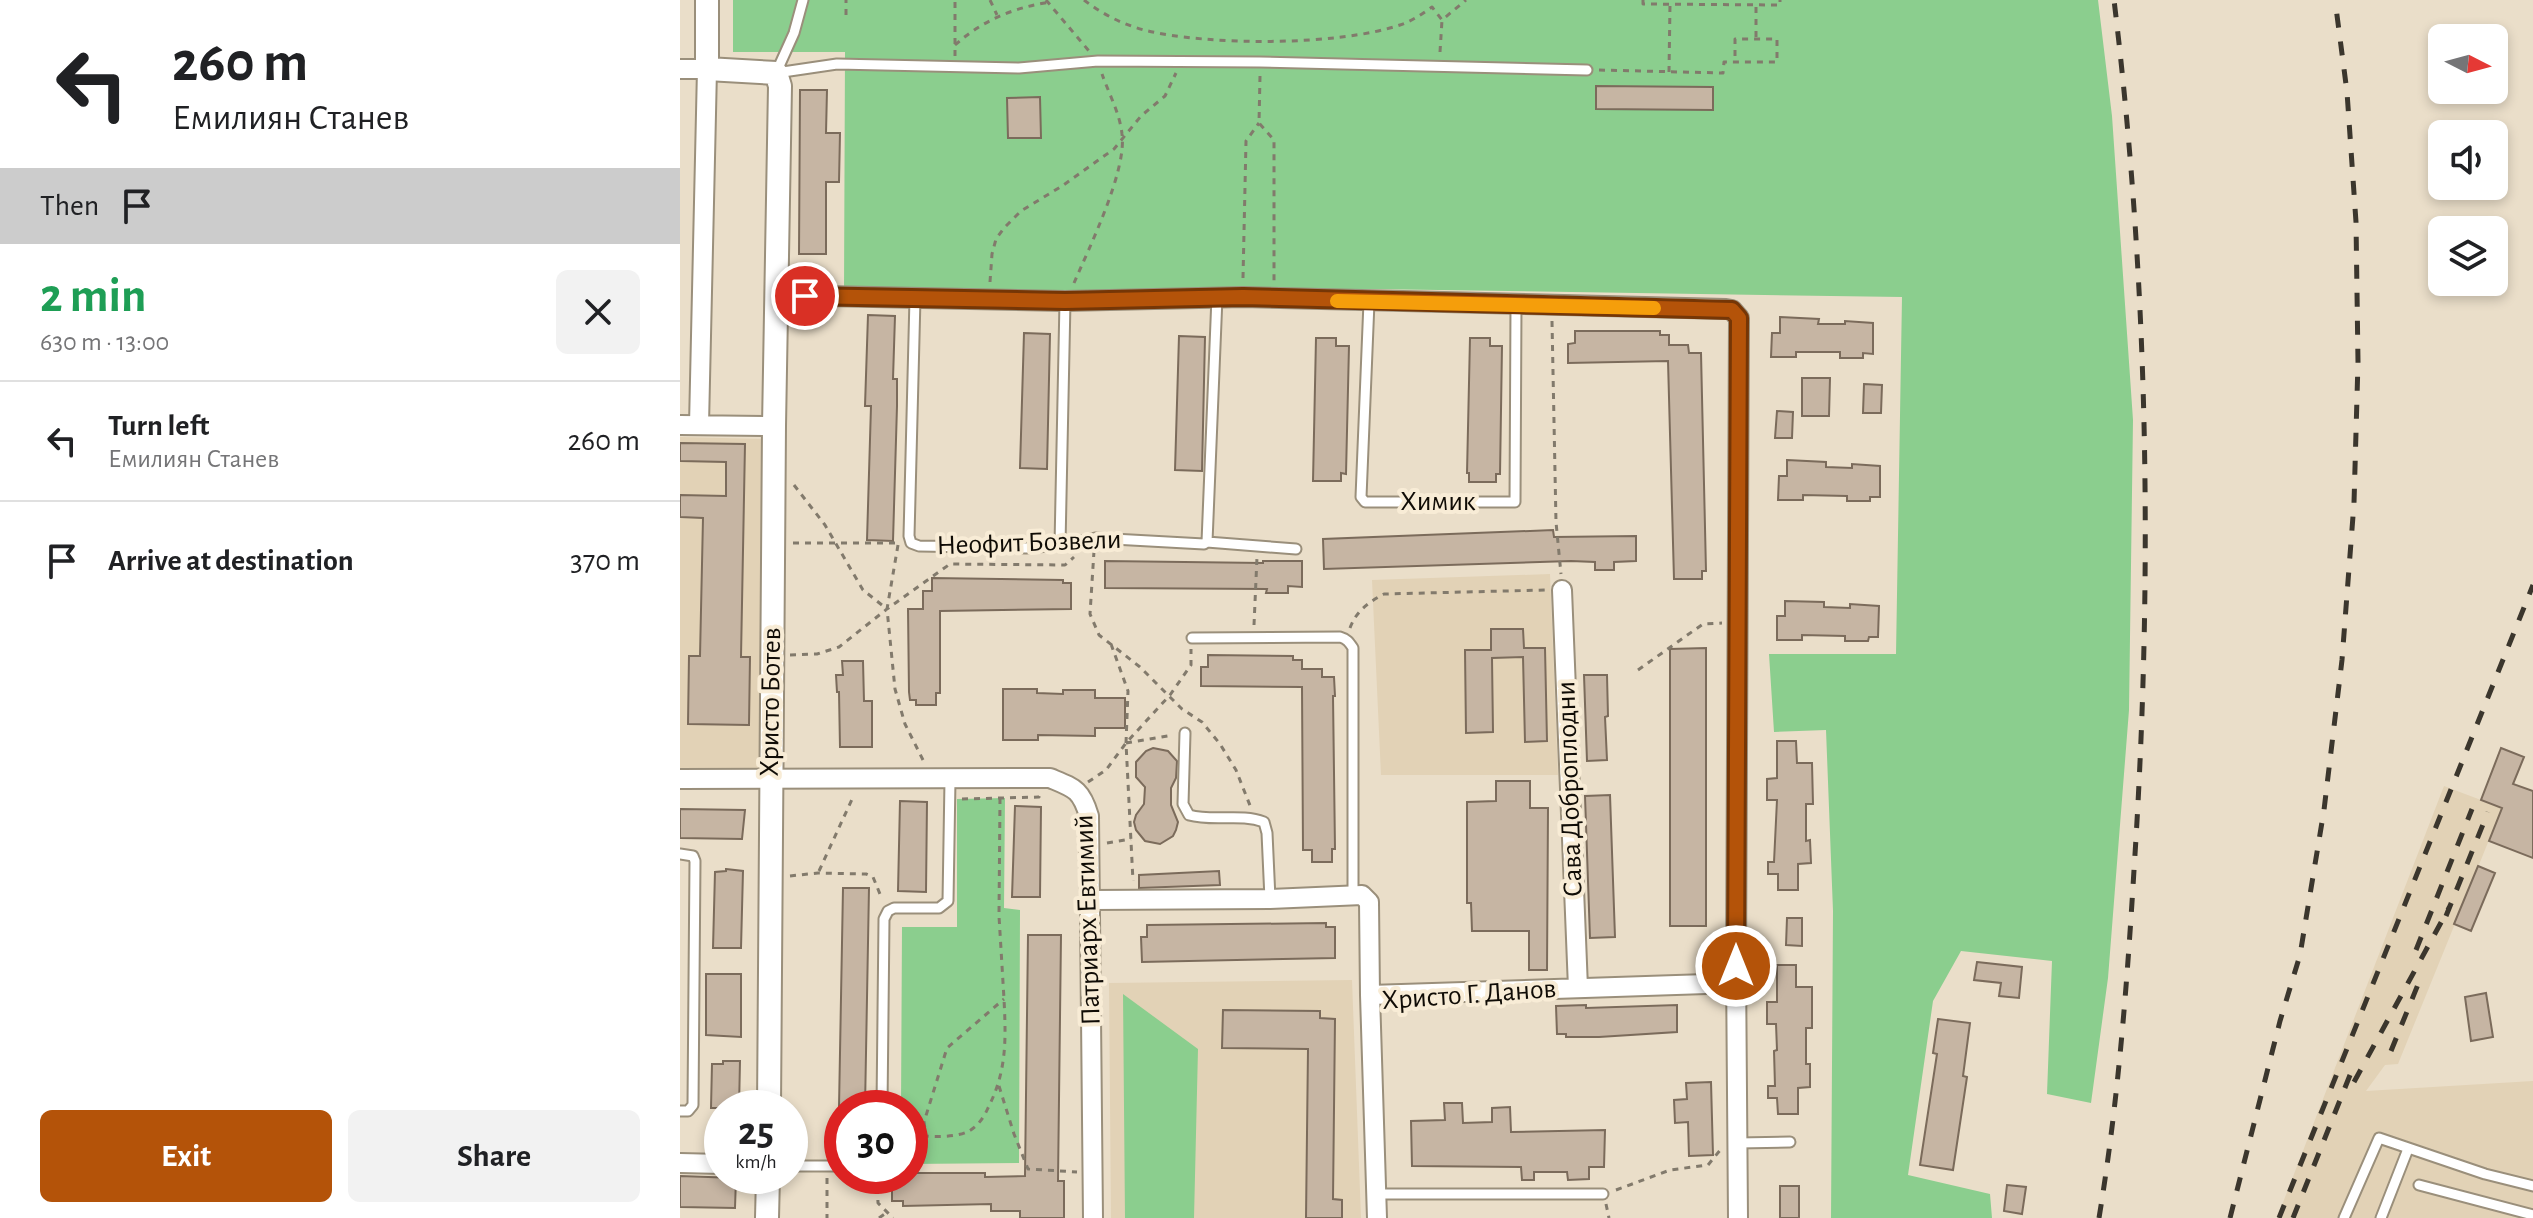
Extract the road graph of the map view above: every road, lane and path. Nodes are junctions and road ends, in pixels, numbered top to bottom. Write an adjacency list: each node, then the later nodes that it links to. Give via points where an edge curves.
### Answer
1 (707, 0): 26 (street)
2 (803, 0): 29 (lane)
3 (846, 0): 13 (path)
4 (955, 0): 18 (path)
5 (990, 0): 14 (path)
6 (1084, 0): 17 (path, via 1142,30 1200,39)
7 (1466, 0): 15 (path)
8 (1643, 0): 11 (path)
9 (1780, 0): 12 (path, via 1780,5)
10 (1049, 1): 14 (path); 19 (path)
11 (1670, 4): 12 (path); 28 (path)
12 (1756, 5): 16 (path)
13 (846, 15)
14 (997, 16): 18 (path)
15 (1442, 20): 17 (path, via 1432,7 1401,25 1374,32); 24 (path)
16 (1756, 39): 22 (path, via 1735,39); 22 (path, via 1777,39 1777,62)
17 (1260, 40): 21 (path)
18 (955, 45): 23 (path)
19 (1098, 61): 20 (lane); 23 (lane, via 1019,68); 31 (path)
20 (1180, 62): 21 (lane); 31 (path, via 1165,96)
21 (1260, 62): 24 (lane); 30 (path)
22 (1735, 62): 28 (path, via 1724,62 1723,73)
23 (955, 66): 29 (lane, via 837,64)
24 (1439, 66): 27 (lane)
25 (680, 69): 26 (street)
26 (707, 69): 29 (street); 43 (street)
27 (1587, 70): 28 (path)
28 (1669, 72)
29 (776, 73): 32 (street, Христо Ботев)
30 (1259, 123): 35 (path, via 1246,141); 36 (path, via 1274,140)
31 (1123, 137): 37 (path, via 1114,149 1004,228 992,254); 38 (path, via 1112,191)
32 (777, 295): 33 (street); 44 (street, Христо Ботев)
33 (915, 297): 37 (street); 50 (lane, Неофит Бозвели, via 911,543)
34 (1217, 297): 35 (street); 38 (street); 48 (lane)
35 (1243, 297): 36 (street)
36 (1274, 298): 39 (street)
37 (989, 299): 38 (street)
38 (1065, 301): 50 (lane)
39 (1369, 302): 40 (street); 40 (lane, Химик, via 1361,497 1365,502 1515,502)
40 (1516, 305): 41 (street)
41 (1552, 306): 53 (path); 55 (street, via 1726,309 1739,318)
42 (680, 425): 43 (street)
43 (699, 425): 44 (street)
44 (774, 426): 45 (street, Христо Ботев)
45 (774, 459): 47 (street, Христо Ботев); 49 (path)
46 (1095, 538): 48 (lane, Неофит Бозвели); 50 (lane, Неофит Бозвели); 54 (path, via 1065,565 950,564); 59 (path, via 1090,614 1099,635)
47 (773, 542): 49 (path); 60 (street, Христо Ботев)
48 (1207, 542): 51 (lane, Неофит Бозвели)
49 (834, 543): 54 (path, via 863,590); 54 (path, via 899,543)
50 (1060, 545)
51 (1257, 546): 52 (lane, Неофит Бозвели); 56 (path)
52 (1296, 549)
53 (1562, 590): 58 (path, via 1384,594 1352,620); 83 (street, Сава Доброплодни)
54 (887, 609): 60 (path, via 839,647 817,654); 68 (path, via 895,689 905,724)
55 (1738, 622): 61 (path, via 1703,624); 82 (street)
56 (1254, 637): 57 (lane); 58 (lane)
57 (1192, 638): 62 (path, via 1191,665)
58 (1346, 638): 77 (lane, via 1353,648)
59 (1111, 644): 62 (path); 64 (path, via 1128,691)
60 (772, 656): 66 (street, Христо Ботев)
61 (1638, 670)
62 (1170, 695): 64 (path); 71 (path, via 1220,744)
63 (1185, 733): 64 (path); 71 (lane, via 1183,804 1189,815)
64 (1126, 743): 69 (path, via 1106,770); 72 (path)
65 (680, 779): 66 (street, Патриарх Евтимий)
66 (771, 780): 67 (street, Патриарх Евтимий); 76 (street, Христо Ботев)
67 (861, 780): 68 (street, Патриарх Евтимий); 75 (path)
68 (941, 780): 69 (street, Патриарх Евтимий, via 1050,778); 81 (lane, via 948,901 939,908)
69 (1076, 789): 73 (street, Патриарх Евтимий, via 1089,816)
70 (1000, 798): 85 (path)
71 (1255, 819): 78 (lane, via 1264,822 1267,833)
72 (1131, 839): 73 (path); 80 (path)
73 (1090, 846): 79 (street, Патриарх Евтимий)
74 (680, 854): 90 (lane, via 695,861 693,1105)
75 (818, 873): 76 (path); 81 (path, via 873,877)
76 (770, 879): 87 (street, Христо Ботев)
77 (1353, 895): 78 (street); 84 (street, via 1369,902)
78 (1270, 899): 80 (street)
79 (1091, 900): 80 (street); 97 (street, Патриарх Евтимий)
80 (1134, 900)
81 (888, 911): 88 (lane)
82 (1737, 983): 83 (street, Христо Г. Данов); 91 (street)
83 (1578, 988): 84 (street, Христо Г. Данов)
84 (1370, 995): 103 (street, Христо Г. Данов)
85 (1004, 999): 86 (path); 89 (path, via 947,1048)
86 (999, 1086): 92 (path, via 983,1119 968,1132); 97 (path, via 1028,1169)
87 (769, 1090)
88 (882, 1090)
89 (928, 1109)
90 (680, 1111)
91 (1738, 1135): 93 (lane); 104 (path, via 1708,1165 1670,1170); 113 (street)
92 (928, 1136)
93 (1790, 1142)
94 (2408, 1149): 99 (lane); 114 (lane, via 2379,1138); 115 (lane)
95 (680, 1163): 96 (street)
96 (704, 1164)
97 (1093, 1173): 111 (street, Патриарх Евтимий)
98 (2419, 1185): 106 (lane)
99 (2533, 1186)
100 (768, 1194): 107 (street)
101 (827, 1194): 108 (path)
102 (878, 1194): 105 (path)
103 (1376, 1194): 104 (lane); 112 (street, Христо Г. Данов)
104 (1603, 1194)
105 (886, 1213): 109 (path); 110 (path)
106 (2533, 1215)
107 (767, 1218)
108 (827, 1218)
109 (879, 1218)
110 (893, 1218)
111 (1093, 1218)
112 (1377, 1218)
113 (1738, 1218)
114 (2344, 1218)
115 (2381, 1218)

